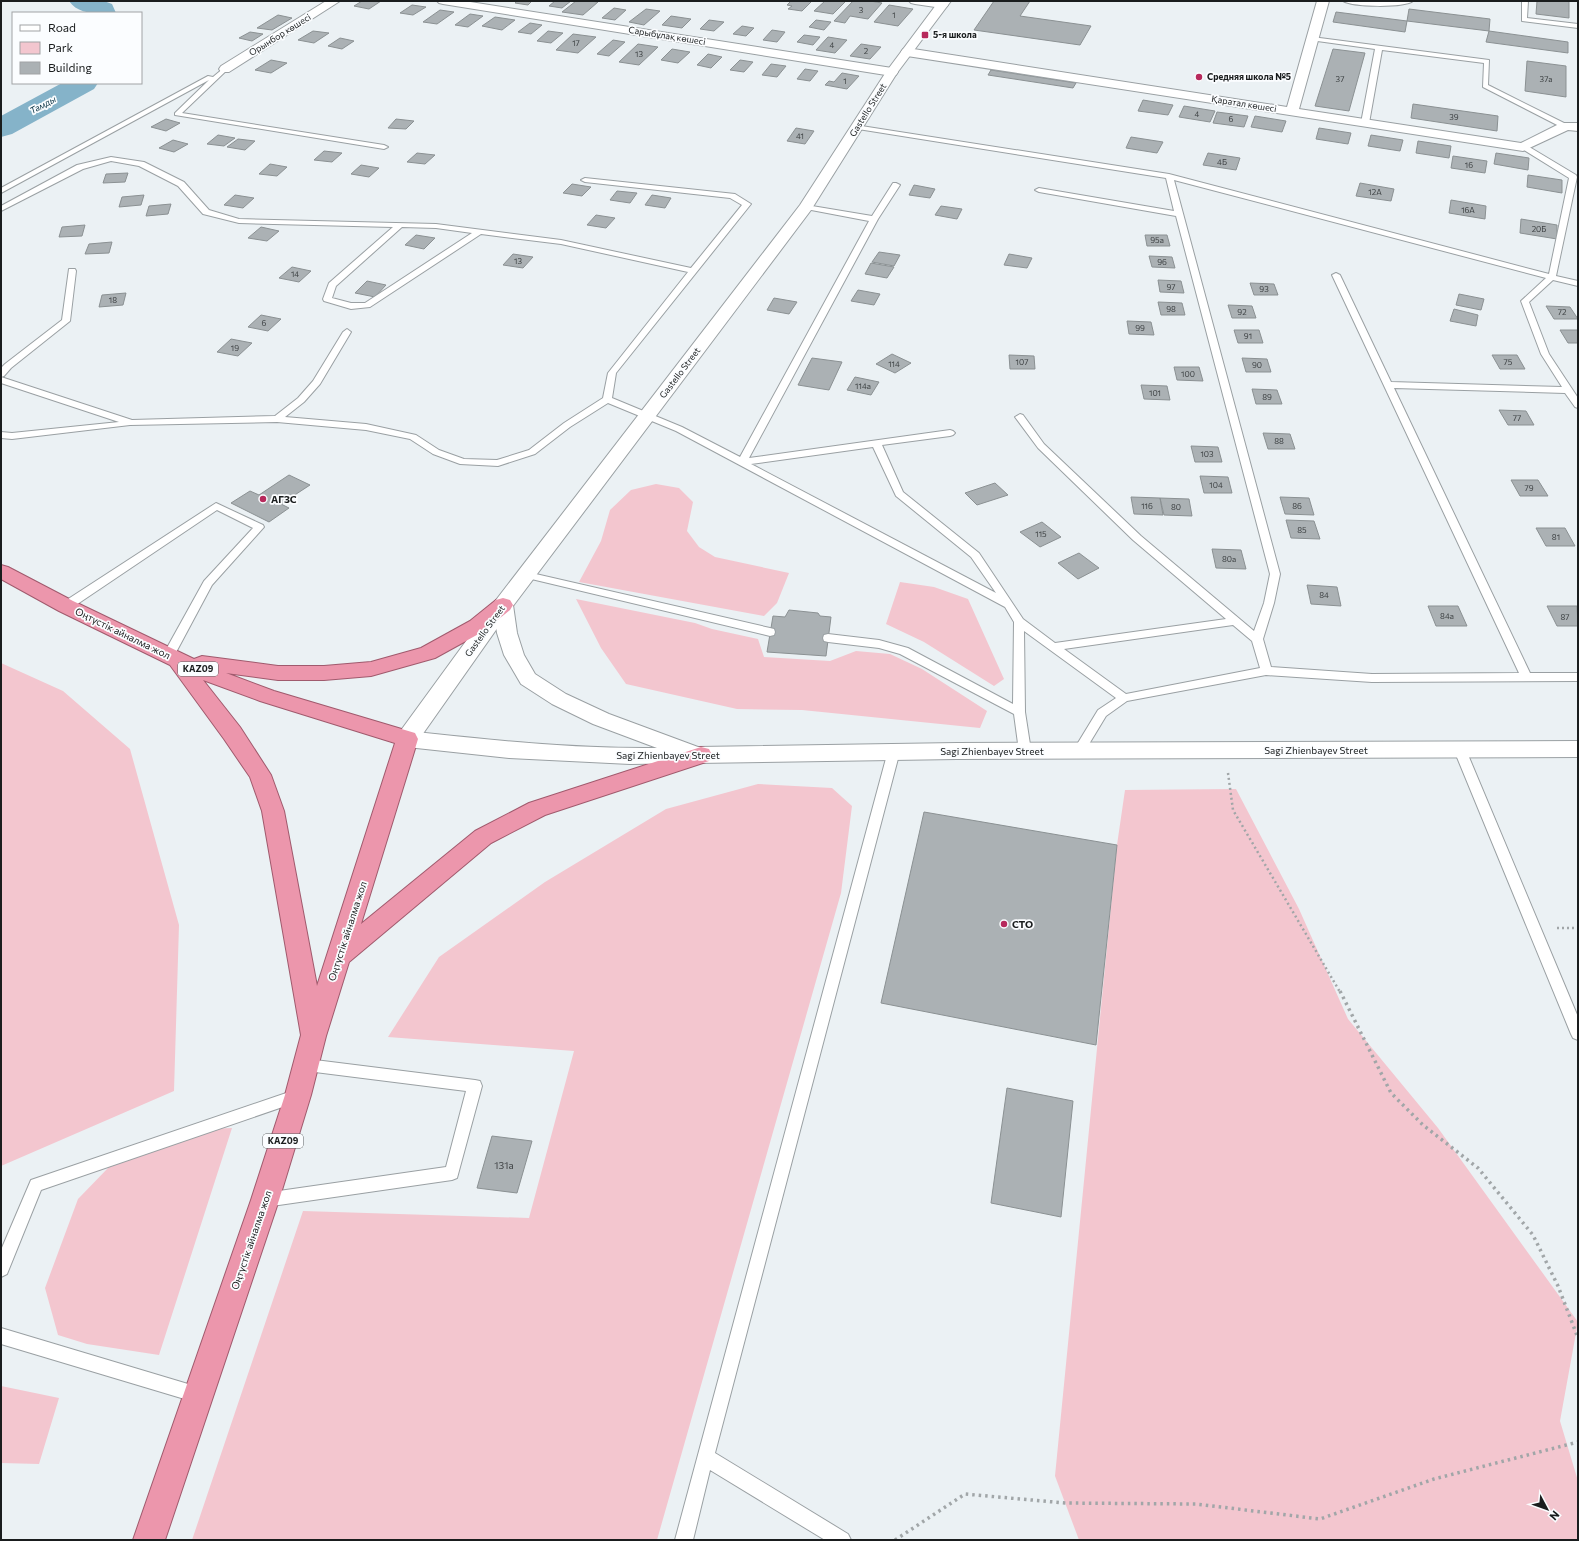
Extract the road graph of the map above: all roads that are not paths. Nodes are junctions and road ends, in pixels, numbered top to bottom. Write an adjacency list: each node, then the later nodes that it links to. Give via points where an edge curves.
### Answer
1 (334, 1): 13 (street, Орынбор көшесі)
2 (443, 1): 14 (street, Сарыбұлақ көшесі)
3 (915, 1): 8 (street)
4 (1323, 1): 10 (street)
5 (1346, 1): 6 (lane)
6 (1410, 1)
7 (1524, 1): 9 (lane, via 1524,20)
8 (944, 3): 12 (street, Gastello Street)
9 (1578, 26)
10 (1312, 39): 11 (lane); 15 (street)
11 (1380, 47): 16 (lane); 18 (lane, via 1487,61 1485,86)
12 (907, 52): 14 (street, Gastello Street); 15 (street, Қаратал көшесі)
13 (225, 69): 19 (lane, via 177,114); 25 (lane)
14 (892, 72): 17 (street, Gastello Street)
15 (1292, 112): 16 (street, Қаратал көшесі)
16 (1365, 123): 20 (street, Қаратал көшесі)
17 (858, 127): 21 (lane); 26 (street, Gastello Street)
18 (1572, 127): 20 (street)
19 (384, 147)
20 (1523, 147): 35 (lane, via 1574,177)
21 (1169, 176): 28 (lane); 35 (lane)
22 (584, 180): 32 (lane, via 732,196 748,204)
23 (896, 185): 29 (lane)
24 (1039, 190): 28 (lane)
25 (1, 191)
26 (806, 207): 29 (lane); 44 (street, Gastello Street)
27 (1, 209): 30 (lane, via 80,167 111,159 141,164 181,184 206,212 239,220)
28 (1179, 214): 61 (lane, via 1275,574)
29 (874, 219): 51 (lane)
30 (400, 225): 31 (lane, via 436,226); 31 (lane, via 332,285 328,299 351,306 367,305)
31 (479, 232): 32 (lane, via 561,242)
32 (693, 271): 42 (lane, via 612,373)
33 (72, 272): 38 (lane, via 66,321)
34 (1336, 275): 40 (lane)
35 (1552, 277): 36 (lane); 41 (lane, via 1525,301 1545,354)
36 (1578, 284)
37 (347, 332): 46 (lane, via 317,382 301,400)
38 (1, 374)
39 (1, 380): 47 (lane)
40 (1388, 385): 41 (lane); 65 (lane)
41 (1568, 390): 43 (lane)
42 (607, 399): 44 (lane); 46 (lane, via 532,452 498,463 463,462 436,452 413,438 366,427)
43 (1578, 405)
44 (649, 415): 51 (lane); 53 (street, Gastello Street)
45 (1020, 416): 57 (lane, via 1040,446 1137,538)
46 (277, 419): 47 (lane)
47 (131, 423): 49 (lane, via 12,436)
48 (950, 433): 50 (lane)
49 (1, 435)
50 (876, 443): 51 (lane); 55 (lane, via 899,494 975,555)
51 (742, 462): 55 (lane)
52 (1, 571): 56 (highway, Оңтүстік айналма жол / KAZ09)
53 (527, 575): 54 (street, Gastello Street); 59 (lane)
54 (503, 605): 63 (highway, via 477,626 428,653 371,669 278,673); 69 (street, Gastello Street); 75 (street, via 507,633 514,655 528,679 559,699 601,719)
55 (1009, 605): 58 (lane)
56 (66, 606): 63 (highway, Оңтүстік айналма жол / KAZ09); 63 (lane, via 216,506 259,527 208,583)
57 (1235, 621): 61 (lane); 62 (lane)
58 (1019, 622): 62 (lane); 68 (lane)
59 (770, 632)
60 (828, 638): 68 (lane, via 879,644 904,651)
61 (1256, 639): 64 (lane)
62 (1054, 647): 67 (lane)
63 (173, 658): 69 (highway, Оңтүстік айналма жол / KAZ09, via 222,680 267,696); 78 (highway, KAZ09, via 232,733 260,774 273,811)
64 (1266, 671): 65 (lane, via 1372,678); 67 (lane)
65 (1526, 677): 66 (lane)
66 (1578, 677)
67 (1124, 698): 73 (lane, via 1102,713)
68 (1019, 712): 72 (lane)
69 (407, 739): 75 (street, Sagi Zhienbayev Street, via 580,755); 76 (highway, Оңтүстік айналма жол / KAZ09)
70 (1578, 749): 71 (street, Sagi Zhienbayev Street)
71 (1460, 750): 73 (street, Sagi Zhienbayev Street); 77 (lane)
72 (1025, 751): 73 (street, Sagi Zhienbayev Street); 74 (street, Sagi Zhienbayev Street)
73 (1079, 751)
74 (894, 752): 75 (street, Sagi Zhienbayev Street); 85 (lane)
75 (701, 756): 76 (highway, via 538,809 483,837)
76 (339, 956): 78 (highway, Оңтүстік айналма жол / KAZ09)
77 (1578, 1034)
78 (313, 1036): 79 (highway, Оңтүстік айналма жол / KAZ09)
79 (307, 1065): 80 (highway, Оңтүстік айналма жол / KAZ09); 81 (lane, via 475,1086 452,1172)
80 (298, 1095): 81 (highway, Оңтүстік айналма жол / KAZ09); 82 (lane, via 36,1185)
81 (265, 1200): 84 (highway, Оңтүстік айналма жол / KAZ09)
82 (1, 1269)
83 (1, 1336): 84 (lane)
84 (198, 1395): 86 (highway, Оңтүстік айналма жол / KAZ09)
85 (705, 1457): 87 (lane); 88 (lane)
86 (149, 1540)
87 (684, 1540)
88 (842, 1540)

